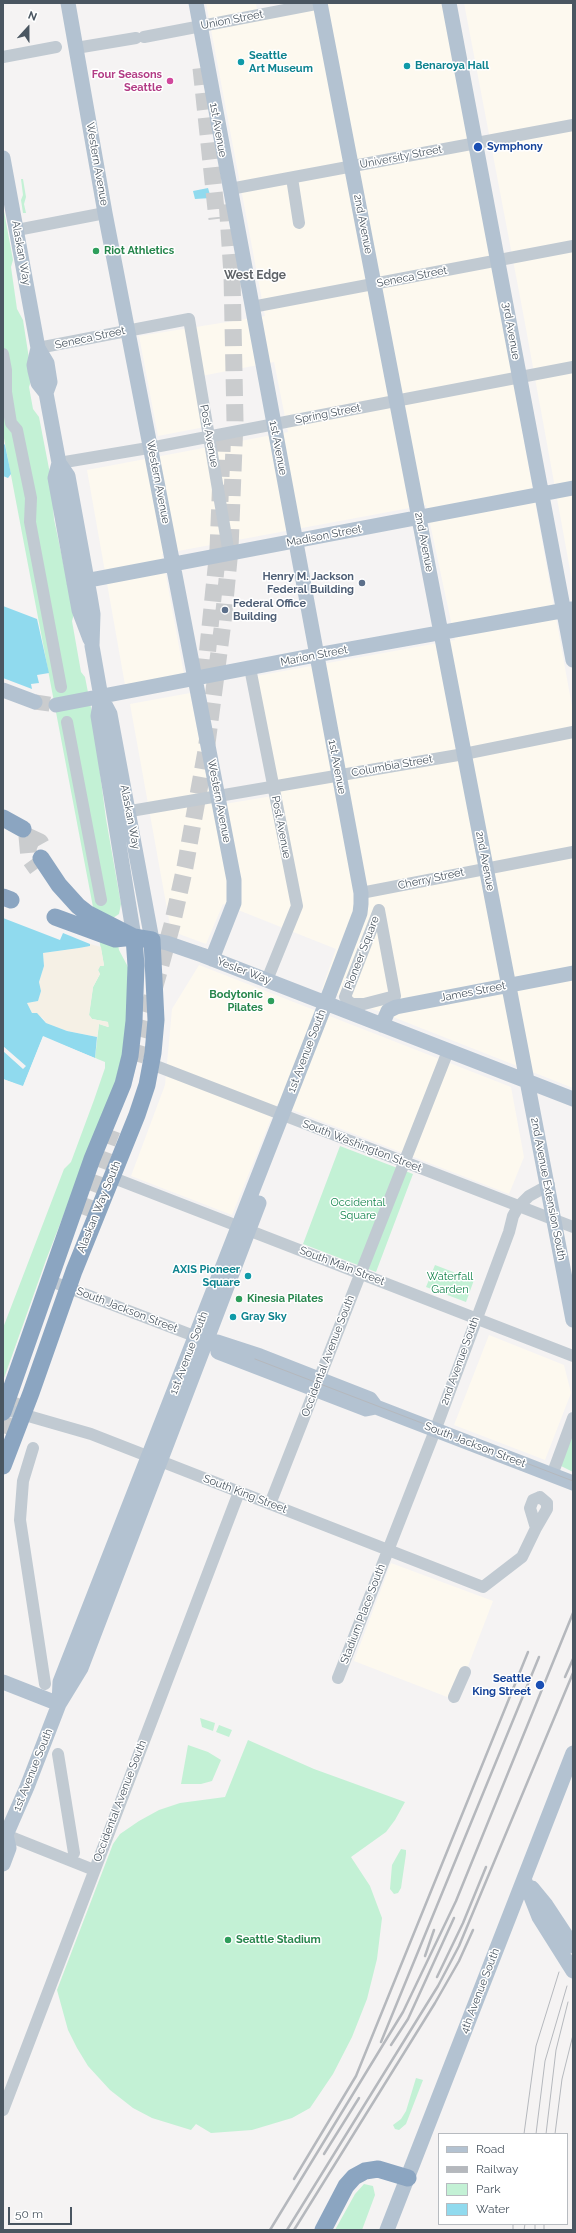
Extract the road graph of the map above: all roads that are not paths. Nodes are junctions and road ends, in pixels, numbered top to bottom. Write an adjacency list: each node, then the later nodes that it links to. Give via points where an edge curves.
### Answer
1 (68, 3): 7 (main road, Western Avenue)
2 (196, 3): 5 (main road, 1st Avenue)
3 (320, 3): 5 (street, Union Street); 12 (main road, 2nd Avenue)
4 (449, 3): 10 (main road, 3rd Avenue)
5 (200, 26): 7 (street, Union Street); 14 (main road, 1st Avenue)
6 (56, 47): 8 (street)
7 (76, 48): 15 (main road, Western Avenue)
8 (3, 57)
9 (573, 125): 10 (street, University Street)
10 (476, 143): 12 (street, University Street); 19 (main road, 3rd Avenue)
11 (3, 158): 17 (main road, Alaskan Way)
12 (352, 166): 13 (street, University Street); 20 (main road, 2nd Avenue)
13 (292, 178): 14 (street, University Street); 16 (street)
14 (230, 189): 21 (main road, 1st Avenue)
15 (106, 213): 17 (street); 23 (main road, Western Avenue)
16 (299, 223)
17 (18, 230): 24 (main road, Alaskan Way)
18 (573, 246): 19 (street, Seneca Street)
19 (498, 261): 20 (street, Seneca Street); 27 (main road, 3rd Avenue)
20 (374, 284): 21 (street, Seneca Street); 28 (main road, 2nd Avenue)
21 (252, 307): 29 (main road, 1st Avenue)
22 (189, 319): 23 (street, Seneca Street); 30 (street, Post Avenue)
23 (129, 330): 24 (street, Seneca Street); 31 (main road, Western Avenue)
24 (38, 348): 32 (main road, Alaskan Way, via 47,363 50,382 46,393)
25 (3, 354): 46 (street, via 8,408 11,423 17,430 31,498 30,522)
26 (573, 366): 27 (street, Spring Street)
27 (519, 377): 28 (street, Spring Street); 34 (main road, 3rd Avenue)
28 (397, 400): 29 (street, Spring Street); 35 (main road, 2nd Avenue)
29 (274, 424): 30 (street, Spring Street); 36 (main road, 1st Avenue)
30 (209, 436): 31 (street, Spring Street); 37 (street, Post Avenue)
31 (151, 448): 32 (street, Spring Street); 38 (main road, Western Avenue)
32 (59, 462): 39 (main road, Alaskan Way, via 68,476)
33 (573, 488): 34 (main road, Madison Street)
34 (542, 493): 35 (main road, Madison Street); 40 (main road, 3rd Avenue)
35 (419, 518): 36 (main road, Madison Street); 41 (main road, 2nd Avenue)
36 (295, 541): 37 (main road, Madison Street); 42 (main road, 1st Avenue)
37 (229, 554): 38 (main road, Madison Street)
38 (174, 564): 39 (main road, Madison Street); 45 (main road, Western Avenue)
39 (81, 582): 48 (main road, Alaskan Way, via 93,614 92,646)
40 (568, 610): 41 (main road, Marion Street); 43 (main road, 3rd Avenue)
41 (441, 633): 42 (main road, Marion Street); 53 (main road, 2nd Avenue)
42 (316, 655): 44 (main road, Marion Street); 54 (main road, 1st Avenue)
43 (573, 660)
44 (250, 668): 45 (main road, Marion Street); 55 (street, Post Avenue)
45 (195, 679): 48 (main road, Marion Street); 56 (main road, Western Avenue)
46 (61, 687)
47 (3, 690): 49 (main road)
48 (101, 697): 50 (main road, Marion Street); 57 (main road, Alaskan Way, via 110,714)
49 (35, 702)
50 (56, 705)
51 (67, 722): 64 (street)
52 (573, 732): 53 (street, Columbia Street)
53 (464, 754): 54 (street, Columbia Street); 62 (main road, 2nd Avenue)
54 (339, 776): 55 (street, Columbia Street); 63 (main road, 1st Avenue)
55 (273, 787): 56 (street, Columbia Street); 71 (street, Post Avenue, via 297,906)
56 (219, 796): 57 (street, Columbia Street); 69 (main road, Western Avenue, via 234,880 234,903)
57 (122, 812): 67 (main road, Alaskan Way, via 117,834); 68 (main road, Alaskan Way)
58 (3, 818): 59 (highway)
59 (23, 829)
60 (573, 852): 62 (street, Cherry Street)
61 (41, 859): 67 (highway, via 78,906)
62 (486, 868): 63 (street, Cherry Street); 72 (main road, 2nd Avenue)
63 (361, 893): 73 (main road, 1st Avenue, via 360,913)
64 (101, 900)
65 (379, 910): 65 (street, Pioneer Square, via 345,997 353,1004 364,1004 395,996)
66 (55, 917): 67 (highway, via 115,939)
67 (134, 937): 68 (highway); 88 (highway, Alaskan Way South, via 135,1009 130,1056 123,1084)
68 (152, 940): 69 (main road, Yesler Way); 76 (highway, Alaskan Way South, via 156,1020)
69 (212, 959): 71 (main road, Yesler Way)
70 (573, 973): 72 (main road, James Street)
71 (268, 981): 73 (main road, Yesler Way)
72 (508, 986): 74 (main road, James Street, via 396,1007 388,1011); 77 (main road, 2nd Avenue)
73 (330, 1005): 74 (main road, Yesler Way); 79 (main road, 1st Avenue South)
74 (382, 1025): 75 (main road, Yesler Way)
75 (448, 1051): 77 (main road, Yesler Way); 80 (street, Occidental Avenue South)
76 (151, 1064): 79 (street, South Washington Street); 81 (highway, Alaskan Way South, via 138,1110)
77 (527, 1082): 78 (main road, Yesler Way); 82 (main road, 2nd Avenue Extension South)
78 (573, 1099)
79 (287, 1117): 80 (street, South Washington Street); 86 (main road, 1st Avenue South)
80 (405, 1162): 83 (street, South Washington Street); 87 (street, Occidental Avenue South)
81 (111, 1177): 86 (street, South Main Street); 89 (highway, Alaskan Way South)
82 (548, 1185): 83 (street, 2nd Avenue South, via 535,1191); 84 (main road, 2nd Avenue Extension South)
83 (518, 1207): 84 (street, South Washington Street); 90 (street, 2nd Avenue South)
84 (555, 1221): 85 (street, South Washington Street); 91 (main road, 2nd Avenue Extension South)
85 (573, 1227)
86 (243, 1228): 87 (street, South Main Street); 92 (main road, 1st Avenue South)
87 (361, 1274): 90 (street, South Main Street); 94 (street, Occidental Avenue South)
88 (48, 1280): 89 (street, South Jackson Street); 95 (highway, Alaskan Way South)
89 (67, 1288): 92 (street, South Jackson Street); 96 (highway, Alaskan Way South)
90 (476, 1318): 93 (street, South Main Street); 98 (street, 2nd Avenue South)
91 (573, 1320)
92 (201, 1338): 94 (main road, South Jackson Street, via 255,1354); 100 (main road, 1st Avenue South)
93 (573, 1356)
94 (317, 1385): 98 (main road, South Jackson Street, via 370,1399 376,1407); 105 (street, Occidental Avenue South)
95 (4, 1410): 96 (street, South King Street)
96 (24, 1413): 100 (street, South King Street, via 91,1434); 101 (highway, Alaskan Way South)
97 (573, 1418): 102 (street)
98 (436, 1430): 102 (main road, South Jackson Street); 107 (street, 2nd Avenue South)
99 (33, 1448): 111 (street, via 23,1481 20,1520)
100 (154, 1459): 104 (street, South King Street); 113 (main road, 1st Avenue South, via 81,1668)
101 (3, 1466)
102 (552, 1475): 103 (main road, South Jackson Street)
103 (573, 1483)
104 (239, 1492): 105 (street, South King Street); 119 (street, Occidental Avenue South)
105 (270, 1504): 107 (street, South King Street)
106 (536, 1528): 107 (street, South King Street, via 522,1557 483,1587)
107 (387, 1550): 109 (street, Stadium Place South)
108 (464, 1672): 112 (street)
109 (338, 1678)
110 (3, 1682): 113 (main road)
111 (45, 1684)
112 (454, 1697)
113 (59, 1704): 116 (main road, 1st Avenue South)
114 (573, 1753): 120 (main road, 4th Avenue South)
115 (58, 1754): 117 (street)
116 (5, 1836): 118 (main road, 1st Avenue South, via 9,1848); 119 (street)
117 (74, 1853)
118 (3, 1864)
119 (94, 1870): 123 (street, Occidental Avenue South)
120 (524, 1879): 121 (main road, via 546,1905); 122 (main road, via 539,1917); 124 (main road, 4th Avenue South)
121 (573, 1946)
122 (573, 1971)
123 (3, 2110)
124 (408, 2178): 125 (highway, via 378,2169 360,2173 346,2186); 126 (main road, 4th Avenue South)
125 (323, 2230)
126 (388, 2230)

